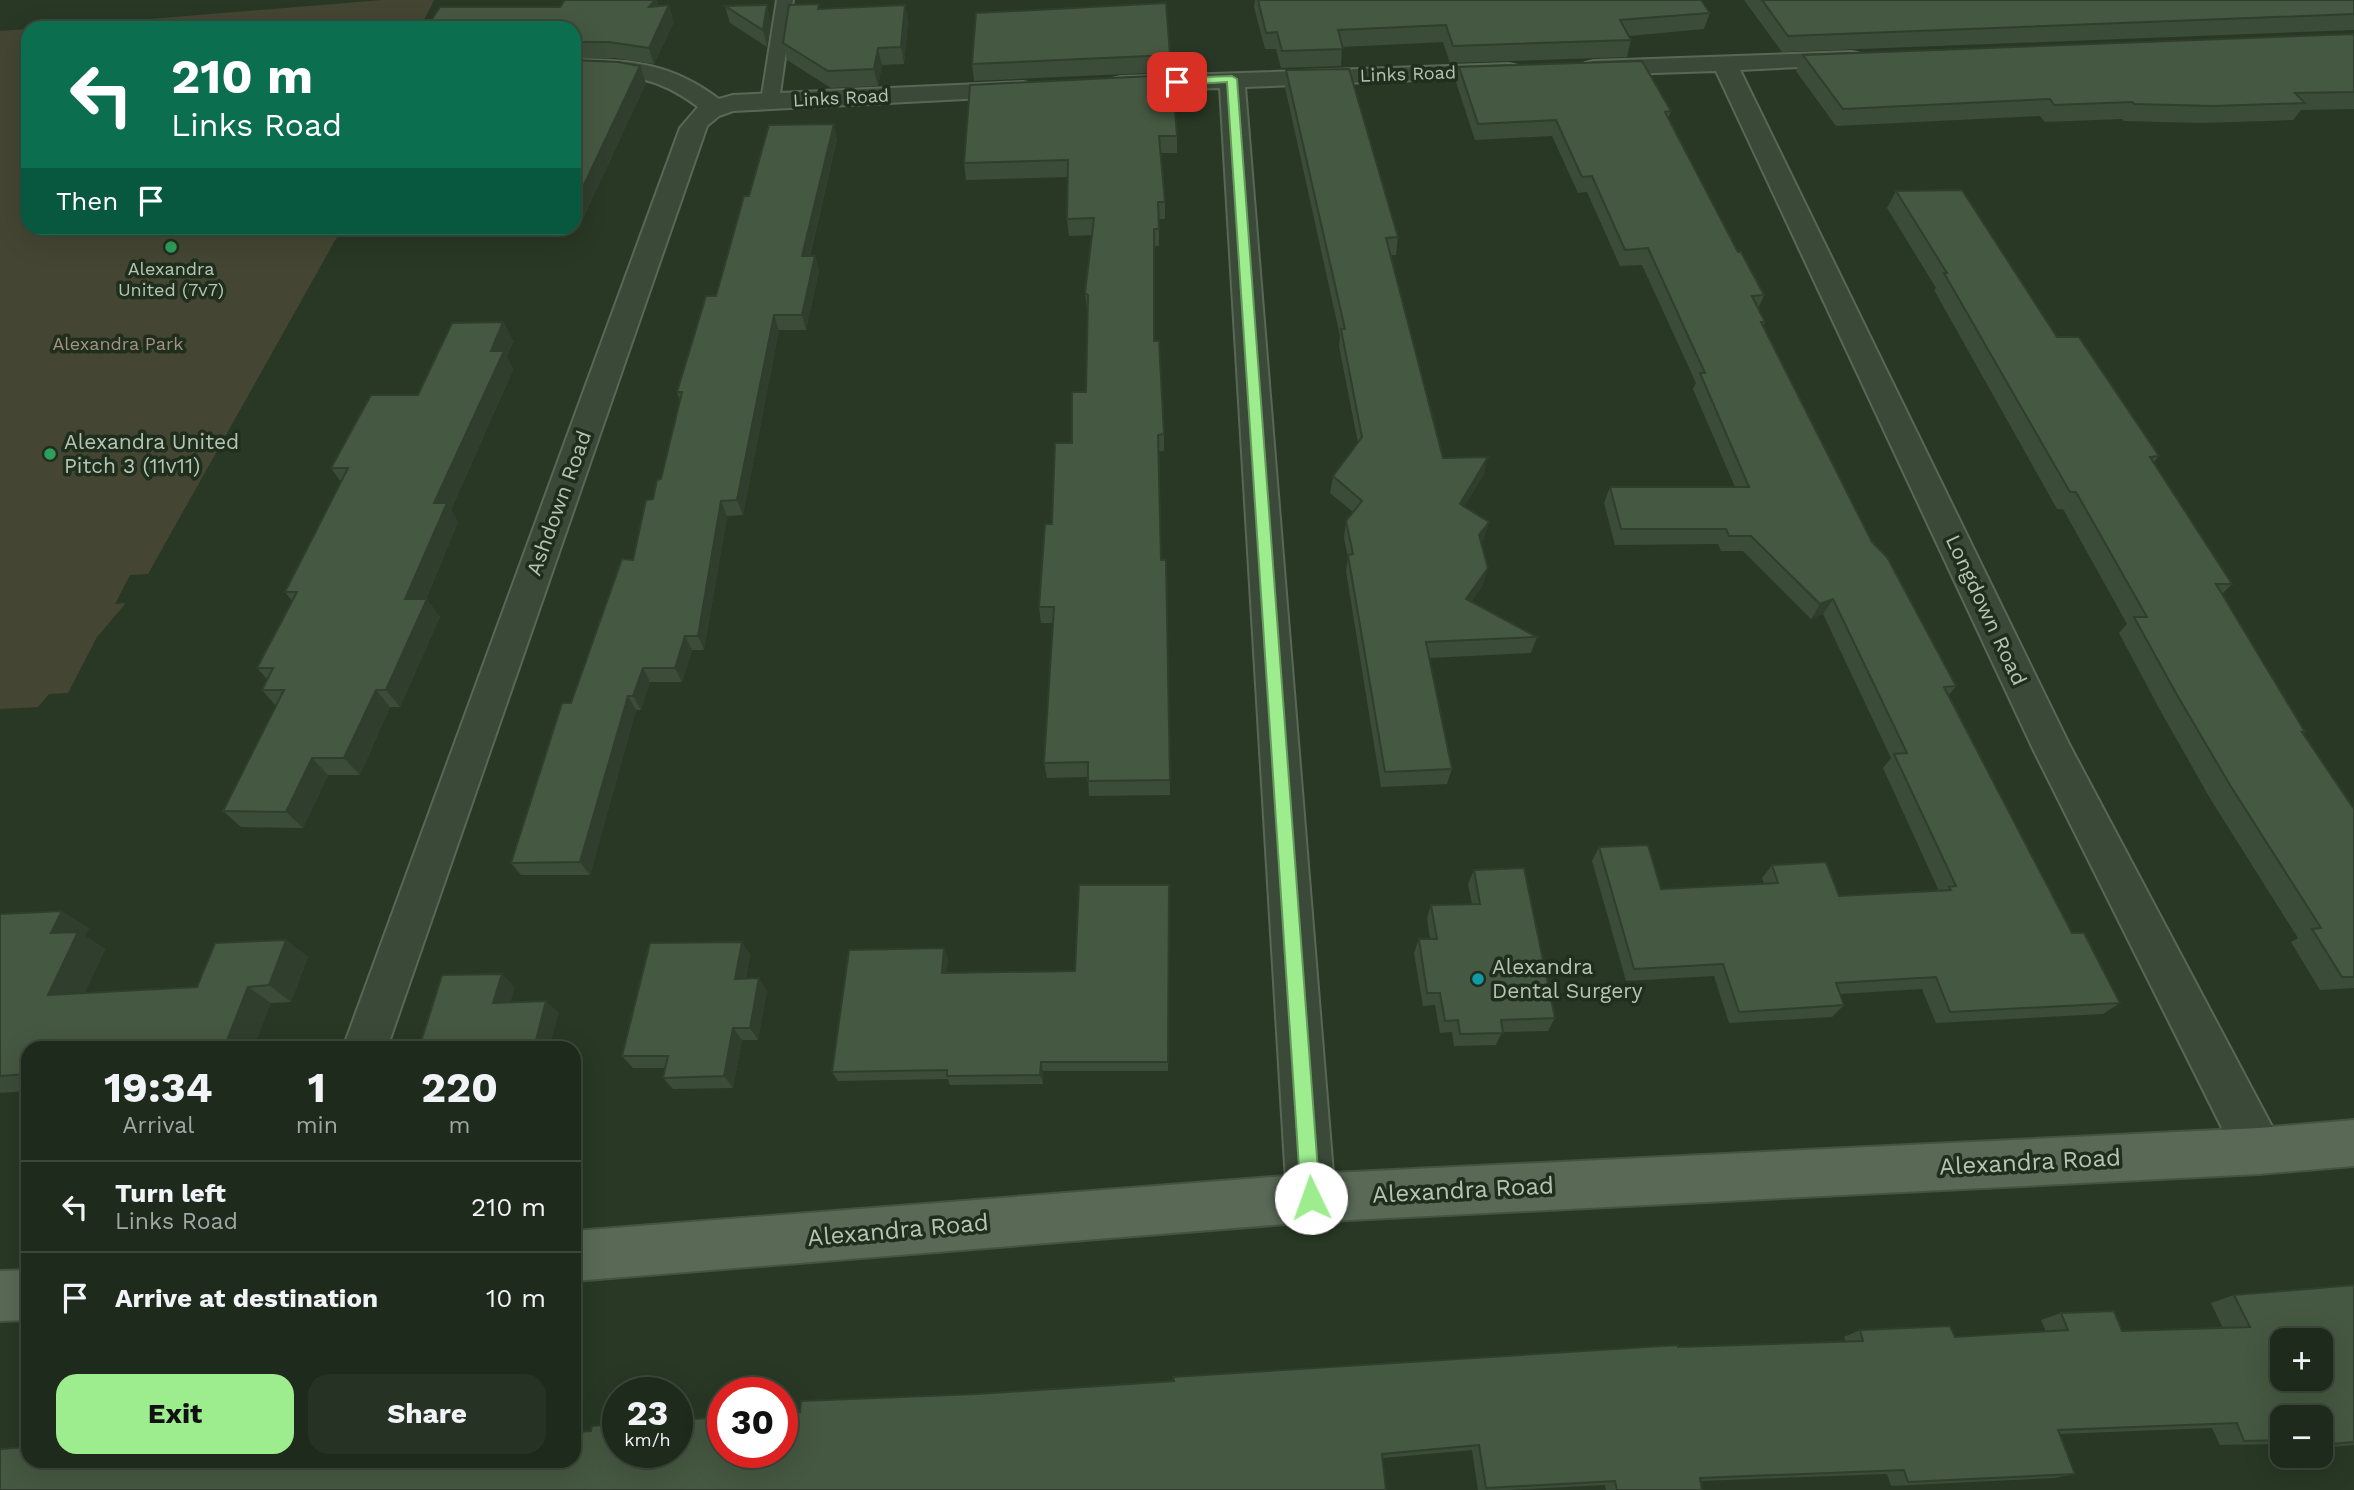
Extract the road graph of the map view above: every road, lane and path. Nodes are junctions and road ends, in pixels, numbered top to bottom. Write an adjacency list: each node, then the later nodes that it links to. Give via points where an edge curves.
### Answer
1 (785, 0): 10 (lane)
2 (1879, 58): 3 (street)
3 (1725, 64): 5 (street); 14 (street, Longdown Road, via 2052,750)
4 (581, 67): 11 (street, via 659,72 690,87)
5 (1574, 69)
6 (1533, 70): 7 (street, Links Road)
7 (1232, 79): 8 (street, Links Road); 15 (street)
8 (1092, 86)
9 (1050, 88): 10 (street, Links Road)
10 (770, 101): 11 (street, Links Road)
11 (714, 107): 12 (street, Ashdown Road, via 700,116 693,128)
12 (367, 1041)
13 (2354, 1143): 14 (main road, Alexandra Road)
14 (2259, 1150): 15 (main road, Alexandra Road)
15 (1311, 1198): 16 (main road, Alexandra Road)
16 (581, 1255)
17 (21, 1295): 18 (main road)
18 (0, 1296)

